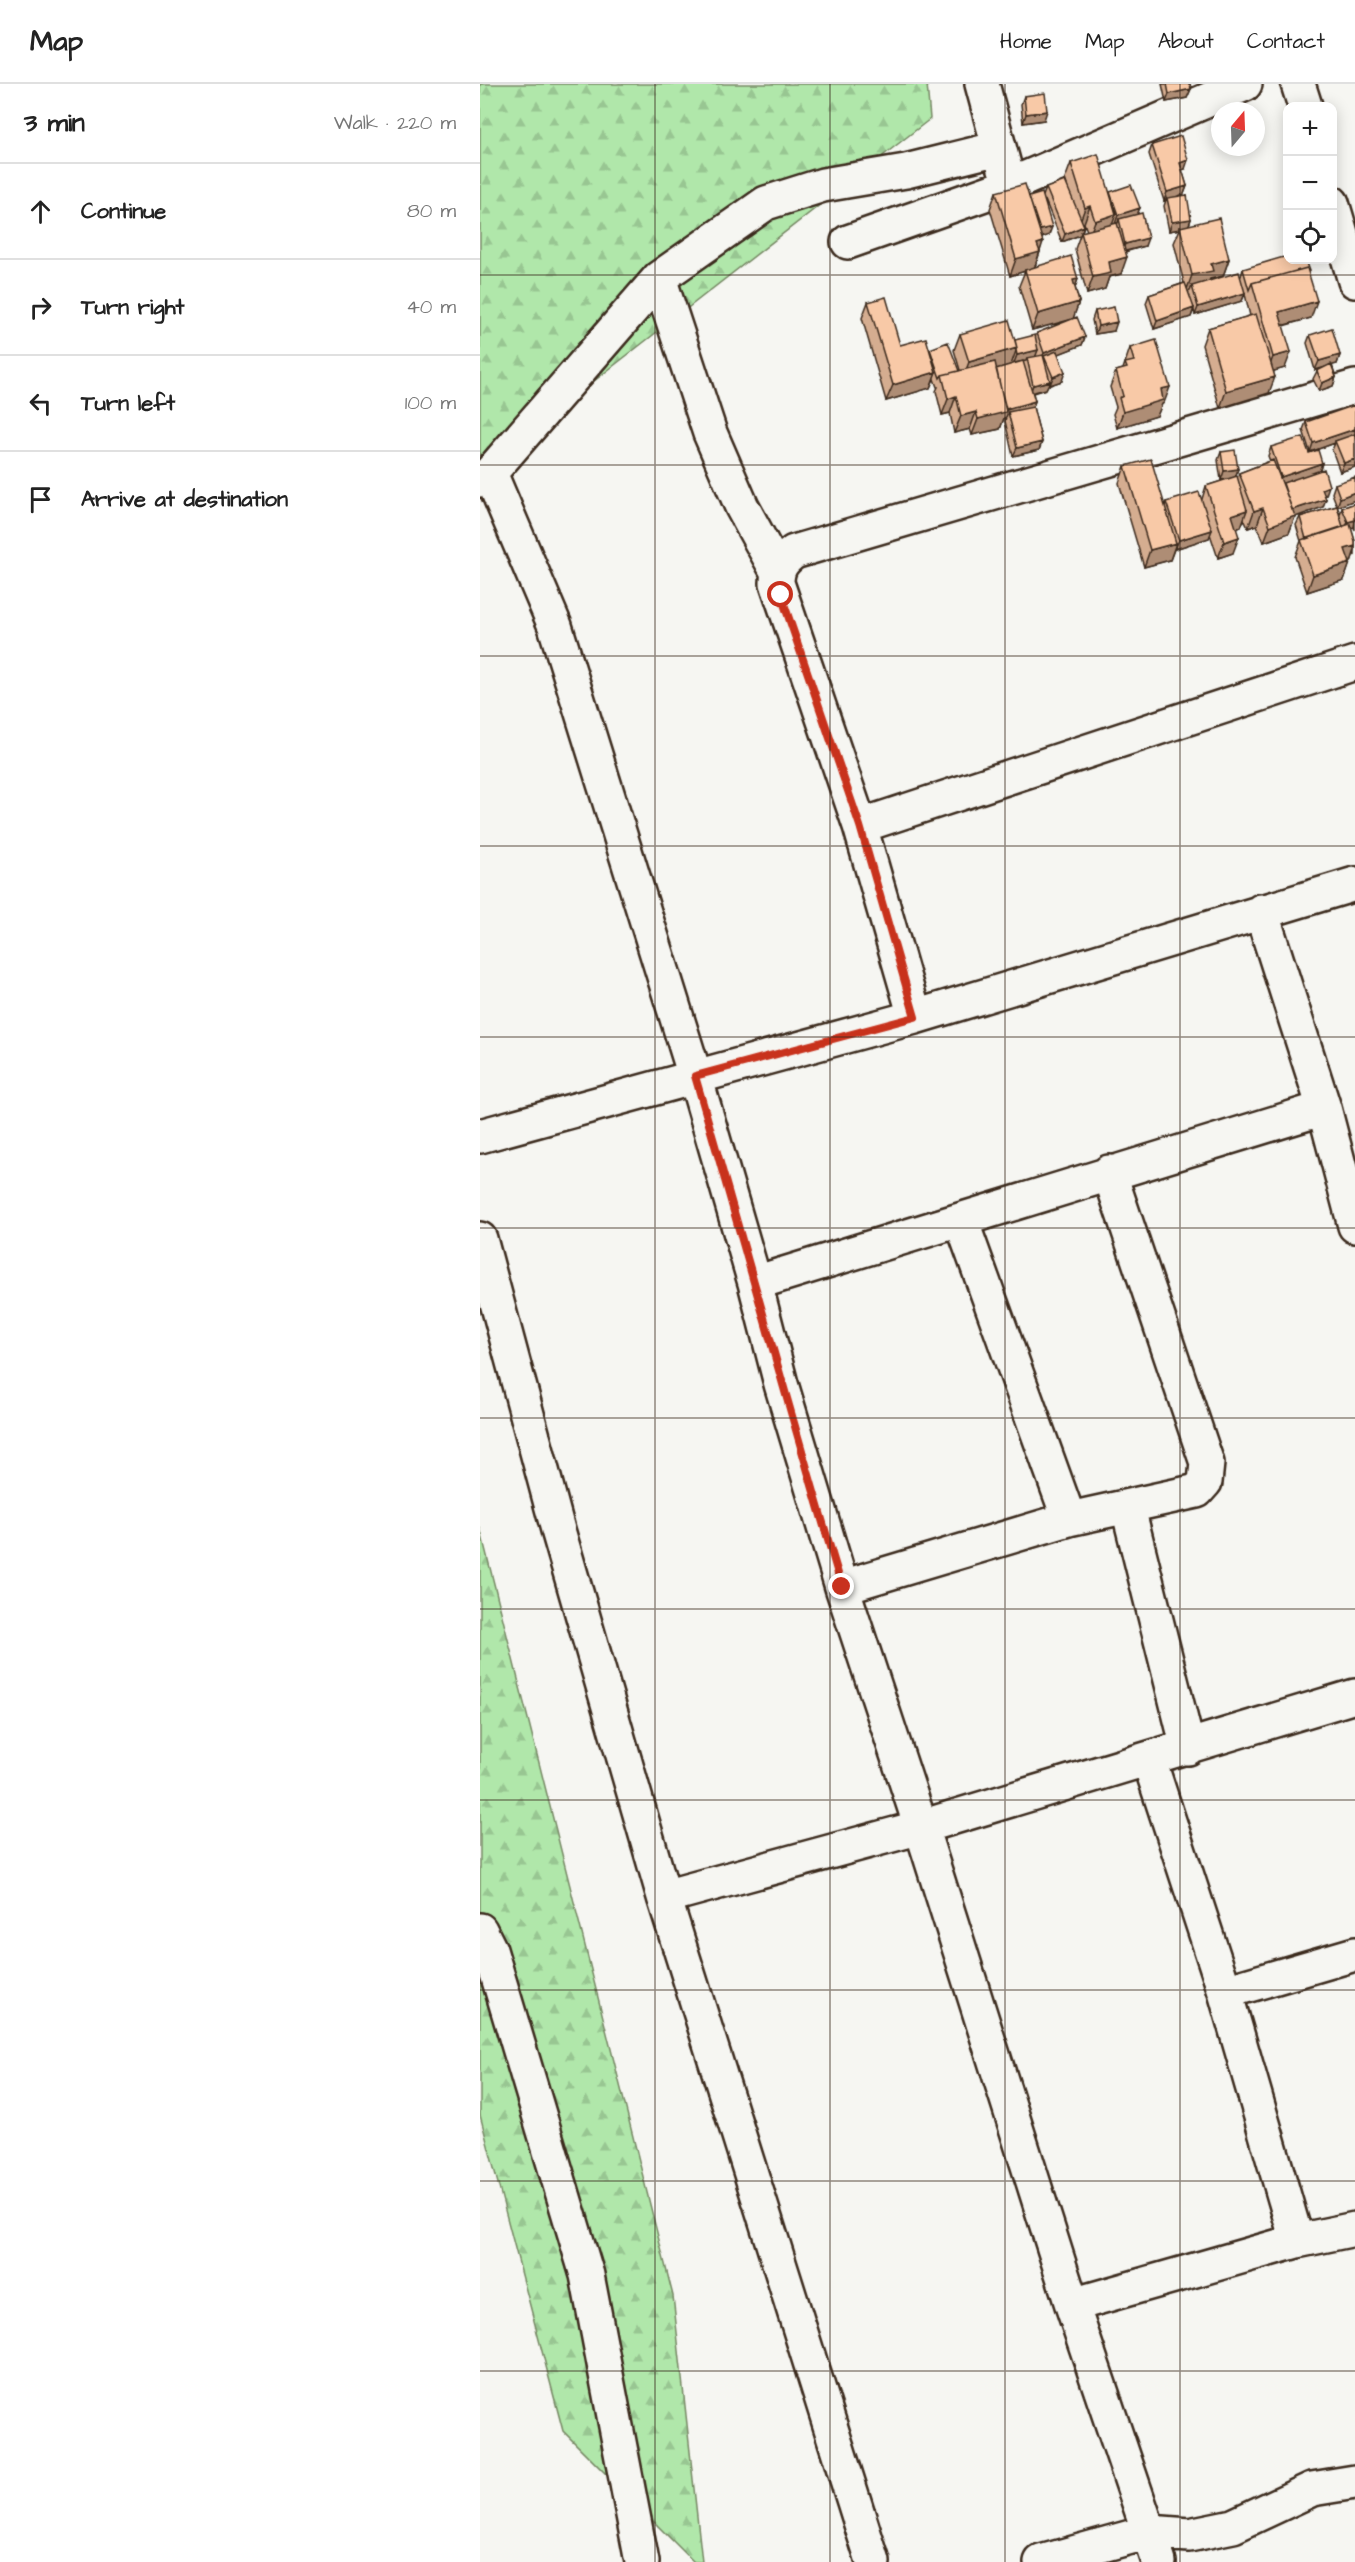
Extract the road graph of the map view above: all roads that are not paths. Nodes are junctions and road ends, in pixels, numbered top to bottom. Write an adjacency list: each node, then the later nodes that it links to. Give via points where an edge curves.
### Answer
1 (982, 84): 5 (street)
2 (1245, 84): 6 (street)
3 (1298, 84): 4 (street)
4 (1304, 102)
5 (999, 148): 6 (street); 9 (street, via 906,171 823,185 766,203)
6 (1010, 185): 8 (street)
7 (1334, 210): 10 (street)
8 (848, 242)
9 (659, 278): 12 (street); 13 (street, via 710,433 742,507)
10 (1355, 281)
11 (1355, 387): 13 (street, via 794,552)
12 (485, 477): 19 (street, via 555,626)
13 (777, 571): 15 (street, via 777,582)
14 (1355, 663): 15 (street)
15 (860, 826): 18 (street)
16 (1355, 884): 17 (street)
17 (1261, 911): 18 (street); 20 (street)
18 (915, 1017): 19 (street)
19 (695, 1076): 21 (street); 26 (street)
20 (1324, 1108): 22 (street); 24 (street)
21 (480, 1136)
22 (1109, 1172): 23 (street); 27 (street, via 1208,1472 1206,1482 1197,1491)
23 (961, 1220): 26 (street); 28 (street)
24 (1355, 1226)
25 (480, 1239): 34 (street, via 558,1530)
26 (755, 1283): 29 (street)
27 (1128, 1508): 28 (street); 31 (street)
28 (1069, 1519): 29 (street)
29 (842, 1587): 33 (street)
30 (1355, 1696): 31 (street)
31 (1188, 1748): 32 (street)
32 (1149, 1760): 33 (street); 37 (street)
33 (921, 1827): 34 (street); 40 (street)
34 (664, 1898): 44 (street)
35 (480, 1930): 43 (street, via 490,1950 587,2275)
36 (1355, 1954): 37 (street)
37 (1225, 1992): 39 (street)
38 (1355, 2229): 39 (street)
39 (1296, 2241): 40 (street)
40 (1072, 2305): 42 (street)
41 (1355, 2482): 42 (street, via 1312,2489 1233,2526)
42 (1154, 2547): 45 (street)
43 (642, 2562)
44 (873, 2562)
45 (1041, 2562)

